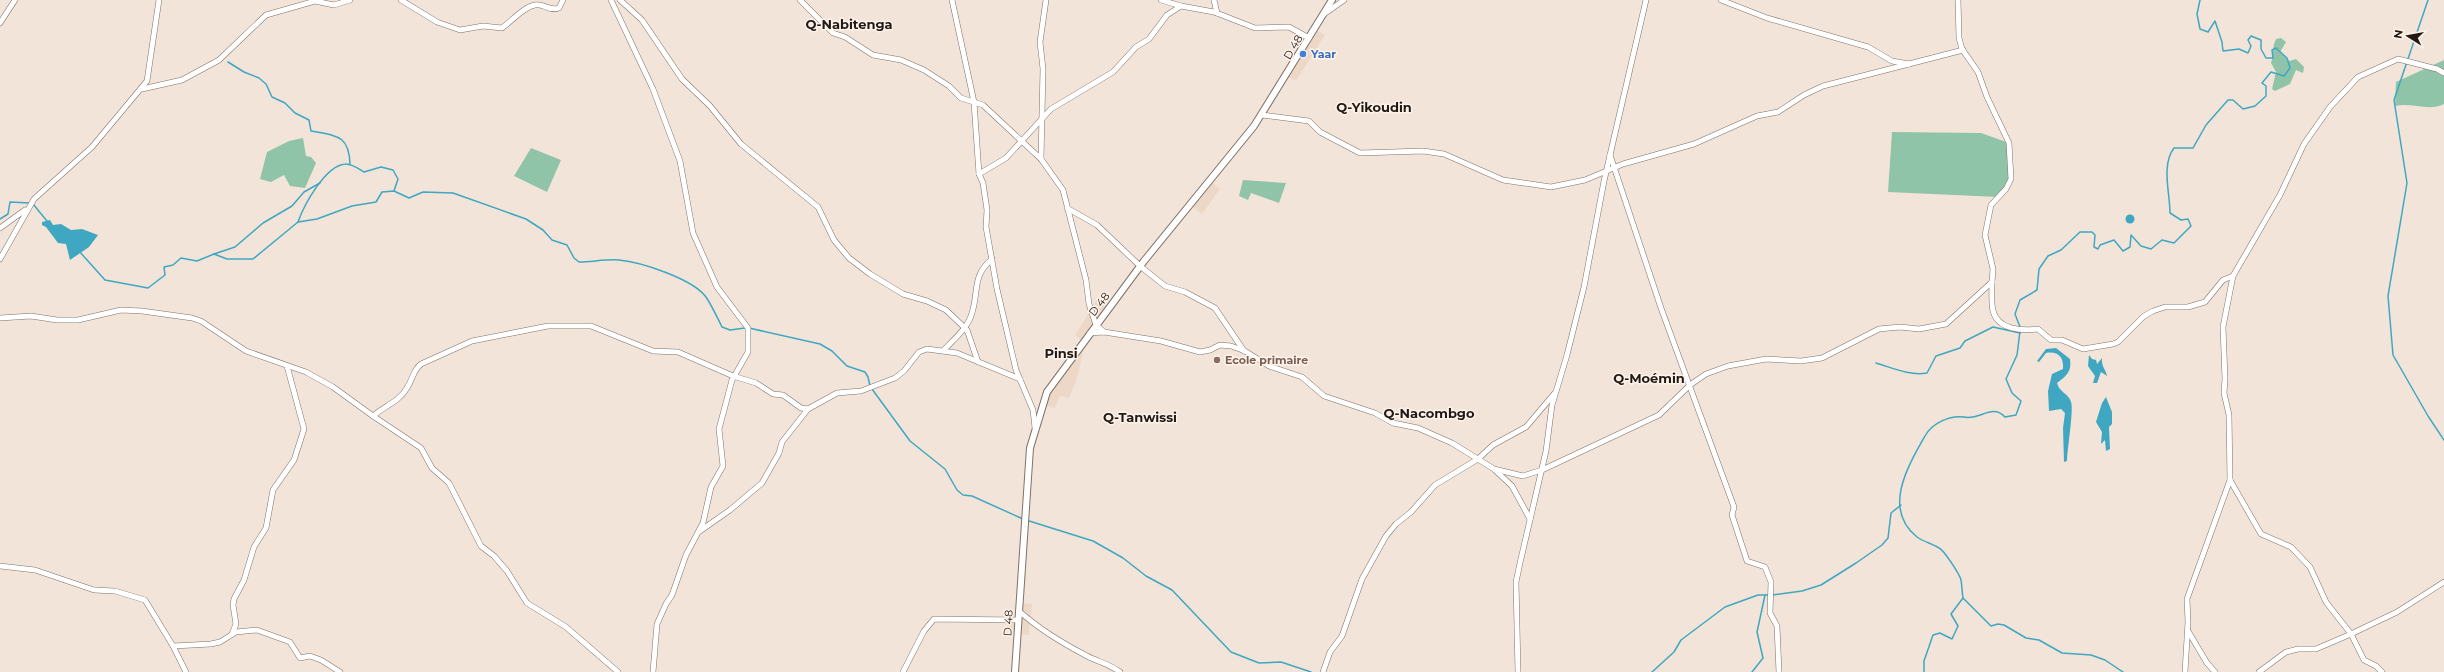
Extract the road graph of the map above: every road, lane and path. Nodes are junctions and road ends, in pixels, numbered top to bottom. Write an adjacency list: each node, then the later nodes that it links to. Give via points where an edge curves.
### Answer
1 (15, 0): 21 (street)
2 (159, 0): 26 (street, via 155,14 149,75)
3 (350, 0): 26 (street, via 334,5 316,1 266,15 219,60 182,80)
4 (401, 0): 5 (street, via 436,22 460,30 483,26 502,28 528,7 537,4 555,10)
5 (563, 0)
6 (611, 0): 53 (street, via 653,89 680,161 693,233 717,287 748,328 748,352)
7 (620, 0): 46 (street, via 642,20 682,79 710,106 742,144 818,207 834,240 849,258 903,294 927,300 946,310)
8 (800, 0): 27 (street, via 833,33 845,37 873,55 901,60 924,70 949,86 961,98)
9 (952, 0): 27 (street)
10 (1046, 0): 29 (street, via 1040,42 1043,69)
11 (1161, 0): 18 (street)
12 (1214, 0): 19 (street)
13 (1332, 0): 20 (street, D 48)
14 (1344, 0): 20 (street)
15 (1646, 0): 31 (street)
16 (1721, 0): 24 (street, via 1767,18 1868,47 1892,60)
17 (1958, 0): 23 (street, via 1959,38)
18 (1181, 6): 19 (street); 29 (street, via 1166,15 1149,39 1136,47 1113,72 1052,108)
19 (1216, 13): 22 (street, via 1255,28 1289,27)
20 (1324, 14): 22 (street, D 48)
21 (0, 23)
22 (1309, 38): 28 (street, D 48)
23 (1963, 50): 24 (street); 43 (street, via 1978,72 2009,143 2011,179 2006,189 1991,205 1985,234 1993,269)
24 (1909, 64): 33 (street, via 1823,86 1778,112 1757,116 1694,144)
25 (2444, 73): 42 (street, via 2398,59 2358,77 2330,107 2304,144 2280,195)
26 (142, 89): 37 (street, via 92,147 34,199)
27 (974, 102): 30 (street, via 983,105); 35 (street)
28 (1262, 115): 34 (street, via 1309,121 1320,132 1360,153 1423,151 1444,154 1503,180 1542,187 1585,180); 41 (street, D 48)
29 (1042, 118): 30 (street); 32 (street)
30 (1022, 143): 32 (street); 35 (street, via 1006,158)
31 (1610, 154): 33 (street); 34 (street)
32 (1042, 159): 36 (street, via 1061,185)
33 (1614, 168): 34 (street); 55 (street)
34 (1606, 172): 56 (street, via 1584,287)
35 (979, 174): 40 (street, via 983,183 987,210 986,227)
36 (1067, 208): 41 (street, via 1097,225); 45 (street)
37 (26, 210): 38 (street); 39 (street)
38 (0, 228)
39 (0, 259)
40 (992, 259): 46 (street, via 978,276 972,314); 54 (street, via 1006,330)
41 (1140, 266): 45 (street, D 48); 50 (street, via 1165,286 1185,292 1215,308)
42 (2233, 276): 43 (street, via 2223,280 2206,302 2153,311 2144,316 2118,342 2088,350 2062,340 2051,340 2038,329 2020,330 2002,324 1993,311); 63 (street, via 2223,326 2226,379 2224,393 2229,415)
43 (1992, 282): 55 (street, via 1946,324 1919,329 1879,329 1822,358 1801,361 1766,359 1728,366 1706,374)
44 (0, 318): 52 (street, via 31,316 78,320 121,310 142,310 192,318 246,351)
45 (1096, 325): 47 (street); 48 (street, D 48)
46 (965, 328): 49 (street); 51 (street)
47 (1104, 332): 48 (street); 50 (street, via 1161,341 1200,352 1220,345)
48 (1090, 333): 59 (street, D 48, via 1050,387)
49 (944, 350): 51 (street); 57 (street, via 934,348 919,352 895,378 861,391 847,390 837,393)
50 (1245, 351): 60 (street, via 1269,366 1302,377 1324,396 1375,413 1393,423 1418,428 1452,443)
51 (978, 362): 54 (street)
52 (287, 366): 58 (street, via 306,372 333,387); 72 (street, via 304,435 294,460 273,490 266,528 254,547 244,580 234,599 236,624)
53 (733, 376): 57 (street, via 756,383 773,394 783,395 801,408); 58 (street, via 678,352 653,351 591,326 548,326 472,341 421,364 398,399); 65 (street, via 719,428 723,466 711,487)
54 (1020, 379): 59 (street, via 1033,410)
55 (1690, 385): 62 (street, via 1659,415); 83 (street, via 1734,507 1732,515 1747,561 1765,567 1771,582 1770,613 1777,626)
56 (1556, 392): 60 (street, via 1526,427 1492,445); 62 (street)
57 (808, 409): 65 (street, via 782,442 779,453 762,483 730,510)
58 (373, 416): 76 (street, via 421,448 432,468 449,482 481,546 507,571 527,603 566,626)
59 (1035, 429): 68 (street, D 48, via 1030,448)
60 (1478, 459): 61 (street); 81 (street, via 1435,486 1386,536 1362,579 1342,636 1330,652)
61 (1494, 469): 62 (street, via 1524,476); 64 (street, via 1512,486)
62 (1542, 470): 64 (street)
63 (2230, 480): 70 (street, via 2187,599); 71 (street, via 2262,534 2291,547 2310,568 2326,602)
64 (1530, 519): 82 (street, via 1516,582)
65 (699, 531): 77 (street, via 657,624)
66 (0, 566): 73 (street, via 35,570 94,590 115,591 145,600)
67 (2444, 582): 71 (street, via 2397,612)
68 (1019, 611): 69 (street, D 48); 80 (street, via 1046,634 1109,664)
69 (1018, 620): 78 (street, via 934,620 924,631); 79 (street, D 48)
70 (2188, 630): 84 (street); 85 (street)
71 (2352, 634): 86 (street, via 2316,649 2286,652); 87 (street, via 2364,660)
72 (232, 635): 73 (street, via 211,644); 75 (street, via 236,632 257,630 290,642 300,658 310,656)
73 (173, 646): 74 (street)
74 (186, 672)
75 (340, 672)
76 (618, 672)
77 (653, 672)
78 (903, 672)
79 (1015, 672)
80 (1120, 672)
81 (1323, 672)
82 (1518, 672)
83 (1779, 672)
84 (2185, 672)
85 (2215, 672)
86 (2259, 672)
87 (2382, 672)

